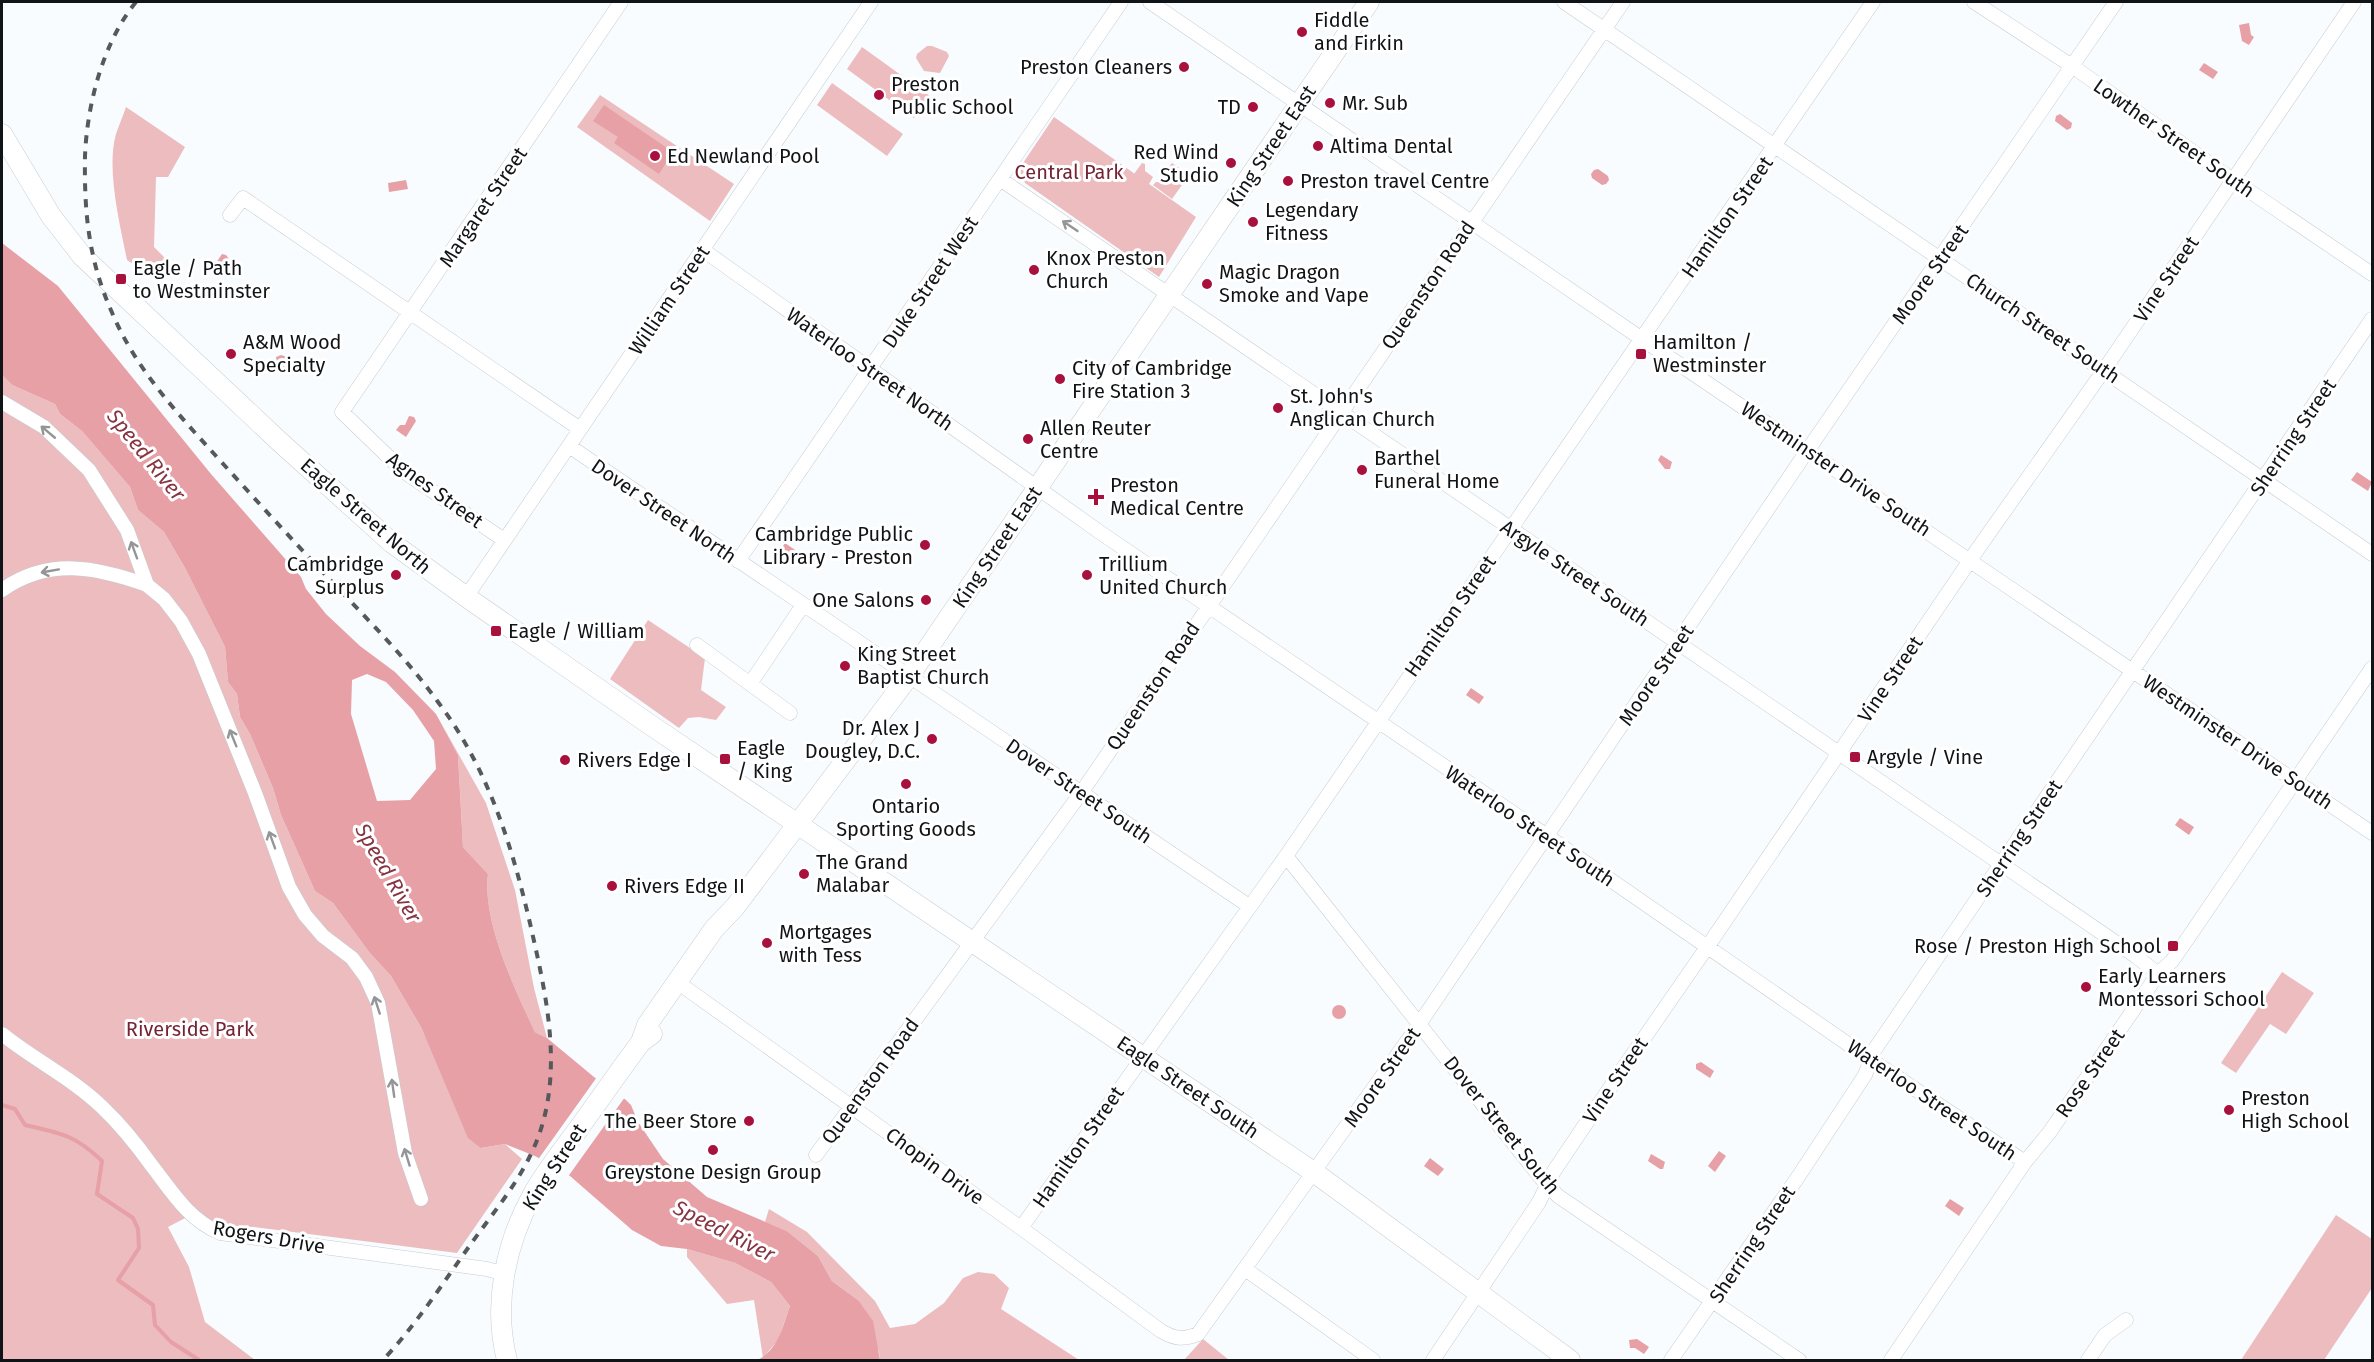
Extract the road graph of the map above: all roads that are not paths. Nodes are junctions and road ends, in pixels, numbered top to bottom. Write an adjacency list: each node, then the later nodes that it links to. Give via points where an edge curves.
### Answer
1 (621, 2): 25 (street, Margaret Street)
2 (871, 2): 21 (street, William Street)
3 (1121, 2): 17 (street, Duke Street West)
4 (1150, 2): 14 (street, Westminster Drive South)
5 (1369, 2): 14 (main road, King Street East)
6 (1564, 2): 12 (street, Church Street South)
7 (1623, 2): 12 (street, Queenston Road)
8 (1873, 2): 16 (street, Hamilton Street)
9 (1974, 2): 13 (street, Lowther Street South)
10 (2116, 2): 13 (street, Moore Street)
11 (2354, 2): 18 (street, Vine Street)
12 (1604, 29): 16 (street, Church Street South); 20 (street, Queenston Road)
13 (2072, 66): 18 (street, Lowther Street South); 22 (street, Moore Street)
14 (1300, 104): 20 (street, Westminster Drive South); 24 (main road, King Street East)
15 (2, 134): 45 (main road, Eagle Street North, via 51,216 82,256 392,543)
16 (1776, 146): 22 (street, Church Street South); 27 (street, Hamilton Street)
17 (1000, 179): 24 (street, Argyle Street South, one-way to 17); 28 (street, Duke Street West)
18 (2233, 180): 23 (street, Lowther Street South); 29 (street, Vine Street)
19 (230, 215): 25 (street, via 243,198)
20 (1472, 220): 27 (street, Westminster Drive South); 32 (street, Queenston Road)
21 (703, 250): 28 (street, Waterloo Street North); 33 (street, William Street)
22 (1941, 259): 29 (street, Church Street South); 35 (street, Moore Street)
23 (2373, 274)
24 (1170, 295): 32 (street, Argyle Street South); 37 (main road, King Street East)
25 (411, 313): 31 (street, Margaret Street); 33 (street)
26 (2373, 319): 36 (street, Sherring Street)
27 (1642, 339): 35 (street, Westminster Drive South); 38 (street, Hamilton Street)
28 (870, 370): 37 (street, Waterloo Street North); 41 (street, Duke Street West)
29 (2104, 370): 36 (street, Church Street South); 42 (street, Vine Street)
30 (2, 402): 43 (street, one-way to 30, via 127,530 89,470 44,428)
31 (342, 412): 39 (street, Agnes Street, via 403,471)
32 (1341, 413): 38 (street, Argyle Street South); 47 (street, Queenston Road)
33 (580, 429): 34 (street, William Street)
34 (569, 446): 39 (street, William Street); 41 (street, Dover Street North)
35 (1808, 450): 42 (street, Westminster Drive South); 48 (street, Moore Street)
36 (2264, 479): 40 (street, Church Street South); 51 (street, Sherring Street)
37 (1038, 488): 47 (street, Waterloo Street South); 52 (main road, King Street East)
38 (1510, 530): 48 (street, Argyle Street South); 55 (street, Hamilton Street)
39 (504, 540): 45 (street, William Street)
40 (2373, 554)
41 (738, 561): 46 (street, Dover Street North)
42 (1970, 561): 51 (street, Westminster Drive South); 56 (street, Vine Street)
43 (147, 585): 44 (street, one-way to 44, via 114,573 76,567 17,579); 81 (street, one-way to 43, via 405,1153 378,1003 366,977 305,915 289,887 199,654 181,621)
44 (2, 590)
45 (466, 597): 59 (main road, Eagle Street North)
46 (803, 605): 52 (street, Dover Street North); 53 (street)
47 (1208, 606): 55 (street, Waterloo Street South); 58 (street, Queenston Road)
48 (1678, 643): 56 (street, Argyle Street South); 61 (street, Moore Street)
49 (698, 645): 53 (street)
50 (2373, 668): 57 (street, Rose Street)
51 (2133, 670): 57 (street, Westminster Drive South); 63 (street, Sherring Street)
52 (909, 676): 58 (street, Dover Street South); 59 (main road, King Street East)
53 (750, 684): 54 (street)
54 (790, 713)
55 (1377, 722): 61 (street, Waterloo Street South); 62 (street, Hamilton Street)
56 (1839, 754): 63 (street, Argyle Street South); 67 (street, Vine Street)
57 (2295, 781): 60 (street, Westminster Drive South); 68 (street, Rose Street, via 2172,961)
58 (1080, 793): 64 (street, Dover Street South); 66 (street, Queenston Road)
59 (798, 823): 65 (main road, King Street East); 66 (main road, Eagle Street South)
60 (2373, 833)
61 (1547, 836): 67 (street, Waterloo Street South); 70 (street, Moore Street)
62 (1286, 856): 64 (street, Hamilton Street); 70 (street, Dover Street South)
63 (2001, 864): 68 (street, Argyle Street South); 74 (street, Sherring Street)
64 (1249, 906): 73 (street, Hamilton Street)
65 (735, 908): 69 (main road, King Street East, via 722,938); 72 (main road, King Street East, via 714,929 647,1025)
66 (971, 940): 73 (main road, Eagle Street South); 76 (street, Queenston Road)
67 (1707, 948): 74 (street, Waterloo Street South); 80 (street, Vine Street)
68 (2158, 974): 78 (street, Rose Street)
69 (687, 989): 72 (main road, King Street East, via 655,1032); 76 (street, Chopin Drive)
70 (1420, 1023): 79 (street, Moore Street); 80 (street, Dover Street South)
71 (2, 1034): 84 (street, Rogers Drive, via 103,1108 188,1213 203,1226 220,1233)
72 (641, 1042): 75 (main road, King Street East)
73 (1142, 1056): 79 (main road, Eagle Street South); 82 (street, Hamilton Street)
74 (1870, 1060): 78 (street, Waterloo Street South); 86 (street, Sherring Street, via 1865,1075)
75 (609, 1086): 84 (main road, King Street, via 545,1175 512,1240)
76 (853, 1107): 77 (street, Queenston Road); 82 (street, Chopin Drive)
77 (816, 1155)
78 (2025, 1162): 95 (street, Rose Street)
79 (1315, 1173): 83 (street, Moore Street); 85 (main road, Eagle Street South)
80 (1548, 1185): 85 (street, Vine Street); 86 (street, Dover Street South, via 1558,1196)
81 (422, 1199)
82 (1021, 1228): 88 (street, Chopin Drive, via 1161,1331)
83 (1245, 1269): 88 (street, Moore Street, via 1198,1334); 90 (street)
84 (505, 1274): 89 (main road, King Street, via 501,1309)
85 (1478, 1294): 91 (street, Vine Street); 92 (main road, Eagle Street South)
86 (1713, 1302): 93 (street, Sherring Street); 94 (street, Dover Street South)
87 (2126, 1320): 96 (street, via 2105,1335)
88 (1185, 1339)
89 (507, 1360)
90 (1373, 1360)
91 (1433, 1360)
92 (1570, 1360)
93 (1671, 1360)
94 (1799, 1360)
95 (1891, 1360)
96 (2088, 1360)

